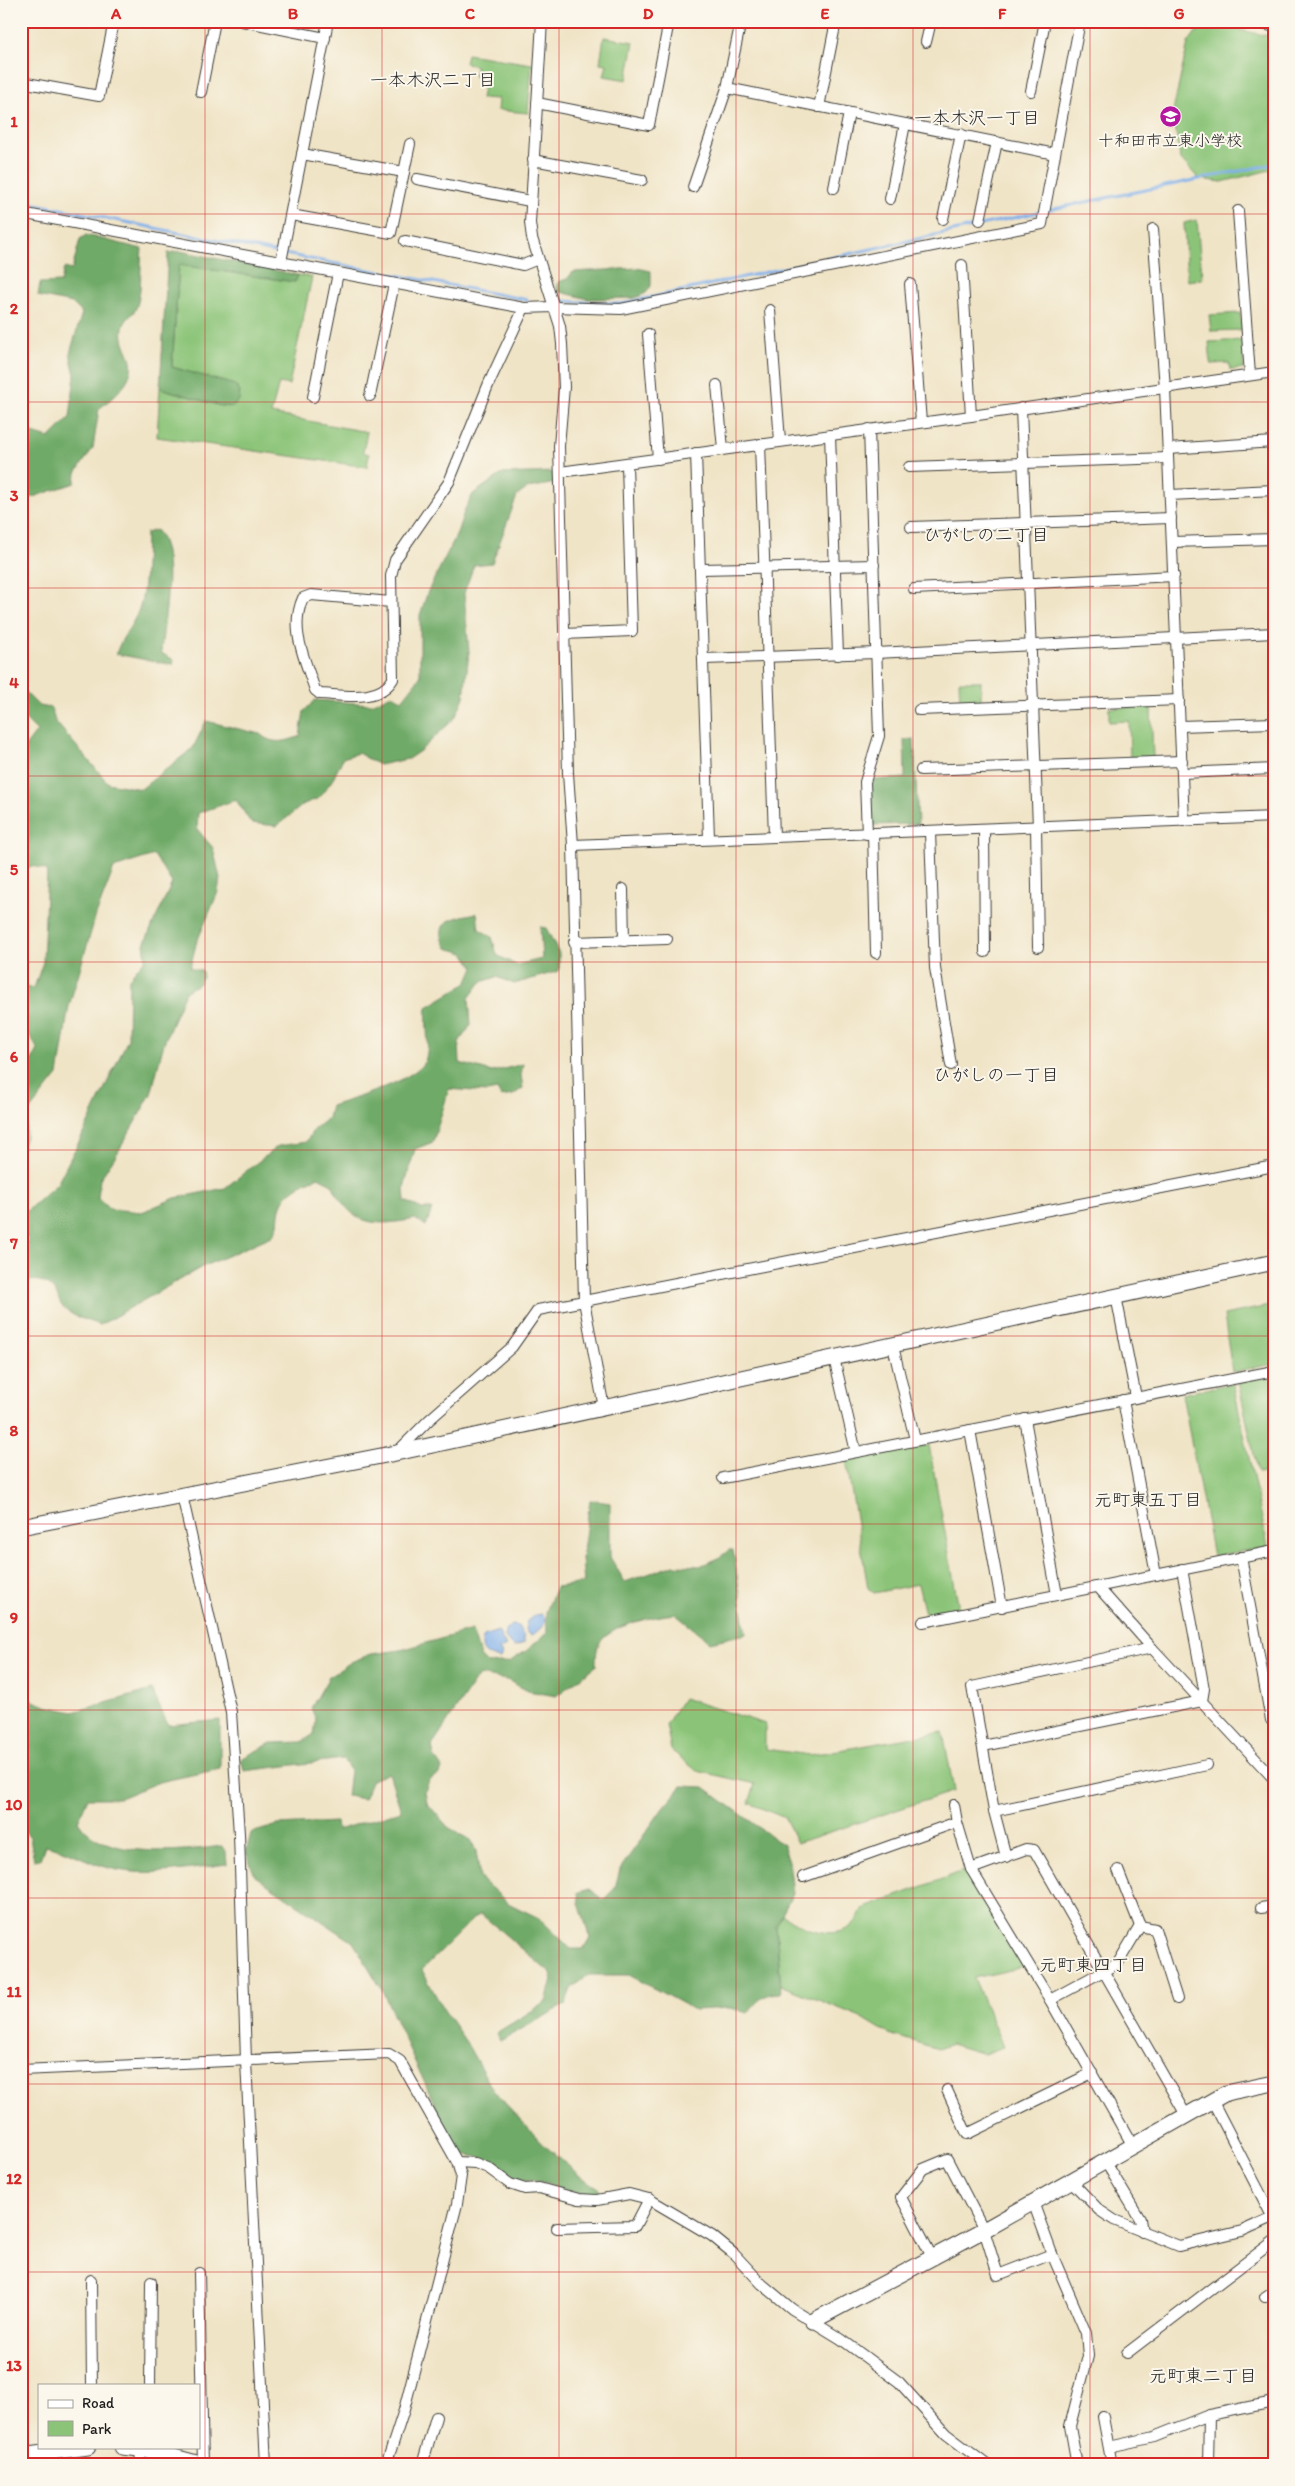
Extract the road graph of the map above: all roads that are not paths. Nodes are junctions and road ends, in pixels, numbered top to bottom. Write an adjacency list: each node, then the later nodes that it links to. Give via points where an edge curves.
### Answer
1 (24, 21): 15 (street)
2 (114, 21): 18 (street, via 99,96)
3 (215, 21): 21 (street)
4 (242, 21): 16 (street)
5 (328, 21): 16 (street)
6 (542, 21): 22 (street)
7 (669, 21): 22 (street, via 649,125)
8 (741, 21): 19 (street)
9 (836, 21): 23 (street)
10 (930, 21): 17 (street)
11 (1045, 21): 20 (street)
12 (1080, 21): 30 (street)
13 (1261, 21): 14 (street)
14 (1274, 24)
15 (21, 34)
16 (325, 38): 29 (street)
17 (926, 42)
18 (21, 82)
19 (727, 88): 23 (street); 35 (street)
20 (1031, 91)
21 (201, 92)
22 (537, 103): 31 (street)
23 (819, 107): 24 (street)
24 (849, 113): 25 (street); 36 (street)
25 (905, 124): 26 (street); 37 (street)
26 (961, 134): 27 (street); 42 (street)
27 (997, 142): 30 (street); 43 (street)
28 (410, 144): 32 (street)
29 (302, 154): 32 (street); 41 (street)
30 (1055, 154): 52 (street, via 1042,224 621,309)
31 (533, 160): 34 (street); 38 (street)
32 (404, 172): 41 (street, via 391,233)
33 (417, 180): 38 (street)
34 (642, 180)
35 (693, 187)
36 (834, 188)
37 (890, 199)
38 (530, 200): 47 (street, via 532,238)
39 (1238, 211): 57 (street)
40 (21, 213): 46 (street)
41 (291, 215): 46 (street)
42 (943, 219)
43 (980, 220)
44 (1153, 229): 59 (street)
45 (404, 241): 47 (street, via 523,265)
46 (282, 256): 49 (street)
47 (538, 260): 52 (street)
48 (962, 266): 63 (street)
49 (338, 274): 50 (street); 61 (street)
50 (394, 284): 53 (street); 60 (street)
51 (910, 284): 64 (street)
52 (552, 307): 53 (street); 77 (street, via 560,326 562,344 564,387)
53 (524, 308): 92 (street, via 489,383 450,482 395,560)
54 (770, 310): 67 (street)
55 (648, 334): 73 (street)
56 (1274, 372): 57 (street)
57 (1250, 375): 59 (street)
58 (717, 386): 70 (street)
59 (1165, 388): 62 (street); 72 (street)
60 (370, 396)
61 (313, 397)
62 (1021, 408): 63 (street); 74 (street)
63 (971, 416): 64 (street)
64 (921, 422): 65 (street)
65 (868, 429): 66 (street); 85 (street)
66 (830, 435): 67 (street); 86 (street)
67 (780, 442): 69 (street)
68 (1274, 442): 72 (street)
69 (760, 444): 70 (street); 87 (street)
70 (723, 449): 71 (street)
71 (696, 453): 73 (street); 88 (street)
72 (1168, 454): 74 (street); 79 (street)
73 (658, 459): 75 (street)
74 (1023, 462): 76 (street); 81 (street)
75 (627, 464): 77 (street); 94 (street, via 632,631)
76 (909, 467)
77 (560, 472): 94 (street)
78 (1274, 490): 79 (street)
79 (1170, 495): 80 (street)
80 (1171, 518): 81 (street); 84 (street)
81 (1026, 522): 82 (street); 90 (street)
82 (911, 527)
83 (1274, 539): 84 (street)
84 (1172, 542): 89 (street)
85 (874, 565): 86 (street); 97 (street)
86 (835, 566): 87 (street); 98 (street)
87 (764, 568): 88 (street); 99 (street)
88 (701, 569): 100 (street)
89 (1174, 576): 90 (street); 95 (street)
90 (1028, 582): 91 (street); 96 (street)
91 (914, 589)
92 (391, 602): 92 (street, via 394,654 393,679 388,686 380,692 363,696 320,694 315,690 297,638 303,598 311,595)
93 (1274, 632): 95 (street)
94 (564, 634): 119 (street)
95 (1177, 638): 96 (street); 101 (street)
96 (1031, 644): 97 (street); 102 (street)
97 (876, 654): 98 (street); 116 (street, via 879,736 865,782)
98 (838, 655): 99 (street)
99 (768, 657): 100 (street); 117 (street)
100 (704, 659): 118 (street)
101 (1179, 700): 102 (street); 105 (street)
102 (1033, 706): 103 (street); 107 (street)
103 (918, 710)
104 (1274, 723): 105 (street)
105 (1180, 726): 106 (street)
106 (1182, 761): 107 (street); 110 (street)
107 (1036, 766): 109 (street); 113 (street)
108 (1274, 769): 110 (street)
109 (921, 770)
110 (1182, 773): 112 (street)
111 (1274, 817): 112 (street)
112 (1184, 821): 113 (street)
113 (1037, 826): 114 (street); 124 (street)
114 (984, 829): 115 (street); 125 (street)
115 (930, 832): 116 (street); 127 (street, via 934,968)
116 (870, 833): 117 (street); 126 (street)
117 (774, 836): 118 (street)
118 (709, 838): 119 (street)
119 (573, 845): 123 (street)
120 (623, 889): 122 (street)
121 (667, 939): 122 (street)
122 (624, 941): 123 (street)
123 (574, 942): 131 (street)
124 (1038, 947)
125 (985, 952)
126 (876, 953)
127 (951, 1064)
128 (1274, 1166): 131 (street)
129 (1274, 1262): 130 (street)
130 (1116, 1296): 132 (street); 135 (street)
131 (584, 1301): 137 (street); 142 (street, via 538,1310 512,1346)
132 (893, 1346): 133 (street); 140 (street)
133 (834, 1358): 137 (street); 141 (street)
134 (1274, 1371): 135 (street)
135 (1136, 1397): 136 (street)
136 (1123, 1400): 138 (street); 149 (street)
137 (604, 1408): 142 (street)
138 (1025, 1419): 139 (street); 151 (street)
139 (970, 1430): 140 (street); 152 (street)
140 (915, 1440): 141 (street)
141 (856, 1452): 143 (street)
142 (396, 1453): 144 (street)
143 (723, 1478)
144 (182, 1495): 145 (street); 173 (street, via 231,1712 239,1834)
145 (21, 1527)
146 (1274, 1551): 147 (street)
147 (1241, 1557): 148 (street); 156 (street)
148 (1182, 1569): 149 (street); 155 (street, via 1204,1689)
149 (1156, 1575): 150 (street)
150 (1098, 1587): 151 (street); 154 (street)
151 (1057, 1595): 152 (street)
152 (1002, 1607): 153 (street)
153 (923, 1622)
154 (1152, 1648): 155 (street); 157 (street, via 972,1687)
155 (1202, 1701): 157 (street); 159 (street)
156 (1270, 1720)
157 (982, 1746): 161 (street)
158 (1207, 1766): 161 (street)
159 (1274, 1779)
160 (954, 1805): 162 (street)
161 (994, 1811): 163 (street)
162 (957, 1822): 164 (street); 166 (street)
163 (1006, 1857): 164 (street); 170 (street, via 1026,1849 1034,1850)
164 (971, 1870): 172 (street)
165 (1118, 1870): 169 (street)
166 (803, 1877)
167 (1274, 1906): 168 (street)
168 (1261, 1908)
169 (1140, 1926): 170 (street, via 1118,1963); 171 (street, via 1155,1929)
170 (1103, 1971): 172 (street); 179 (street)
171 (1177, 1999)
172 (1050, 2000): 175 (street)
173 (246, 2061): 174 (street); 182 (street, via 389,2054 400,2061); 211 (street)
174 (21, 2070)
175 (1092, 2073): 177 (street, via 967,2134); 180 (street)
176 (1274, 2083): 178 (street, via 1226,2092)
177 (947, 2090)
178 (1212, 2100): 179 (street); 186 (street)
179 (1186, 2115): 180 (street)
180 (1133, 2146): 181 (street)
181 (1105, 2161): 183 (street); 189 (street, via 1140,2219)
182 (457, 2162): 184 (street, via 481,2166 524,2189 539,2188 579,2199 597,2200 629,2194); 212 (street, via 461,2176 457,2204 404,2410)
183 (1070, 2180): 185 (street); 189 (street, via 1099,2210)
184 (649, 2198): 187 (street, via 635,2226); 196 (street, via 712,2236 762,2284 792,2309)
185 (1033, 2202): 188 (street); 191 (street)
186 (1273, 2219): 189 (street, via 1187,2246 1167,2243)
187 (557, 2228)
188 (984, 2230): 191 (street, via 998,2275); 192 (street); 192 (street, via 947,2159 923,2169 901,2197)
189 (1142, 2232)
190 (1274, 2241): 197 (street)
191 (1052, 2254): 215 (street, via 1089,2347 1070,2426)
192 (932, 2257): 196 (street)
193 (199, 2273): 210 (street)
194 (91, 2280): 198 (street)
195 (151, 2282): 199 (street)
196 (813, 2321): 214 (street, via 899,2382 946,2434)
197 (1127, 2353)
198 (92, 2384)
199 (150, 2384)
200 (1274, 2402): 201 (street)
201 (1209, 2415): 204 (street, via 1154,2437); 217 (street)
202 (436, 2417): 213 (street)
203 (1103, 2417): 204 (street)
204 (1109, 2447): 216 (street)
205 (84, 2448): 208 (street)
206 (146, 2449): 209 (street); 210 (street)
207 (21, 2456): 208 (street)
208 (42, 2459)
209 (140, 2465)
210 (203, 2465)
211 (266, 2465)
212 (386, 2465)
213 (422, 2465)
214 (987, 2465)
215 (1077, 2465)
216 (1112, 2465)
217 (1208, 2465)

